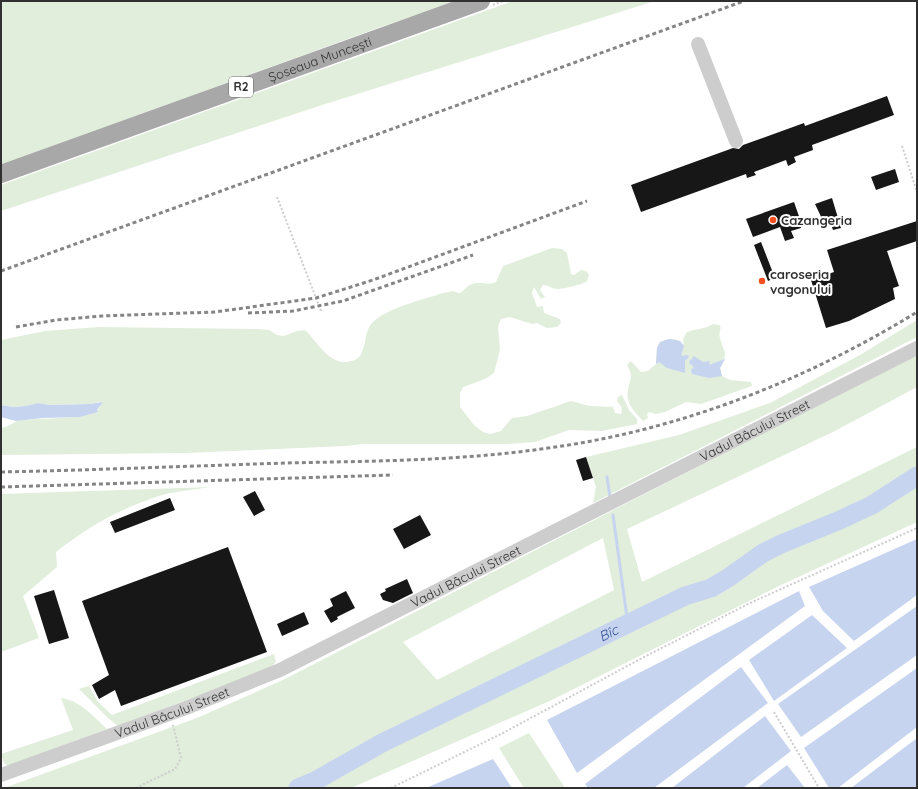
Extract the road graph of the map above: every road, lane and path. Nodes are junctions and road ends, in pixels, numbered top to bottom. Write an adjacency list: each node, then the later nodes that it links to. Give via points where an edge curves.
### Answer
1 (481, 1): 5 (main road, Șoseaua Muncești / R2)
2 (698, 44): 3 (street)
3 (736, 141)
4 (902, 146): 6 (path)
5 (1, 174)
6 (917, 192)
7 (278, 197): 8 (path)
8 (321, 311)
9 (917, 348): 12 (street, Vadul Bâcului Street, via 280,670)
10 (917, 528): 15 (path, via 750,603 503,733)
11 (774, 712): 16 (path)
12 (169, 714): 13 (street, Vadul Bâcului Street); 14 (path, via 179,743 181,758 175,769)
13 (1, 775)
14 (136, 788)
15 (392, 788)
16 (819, 788)

